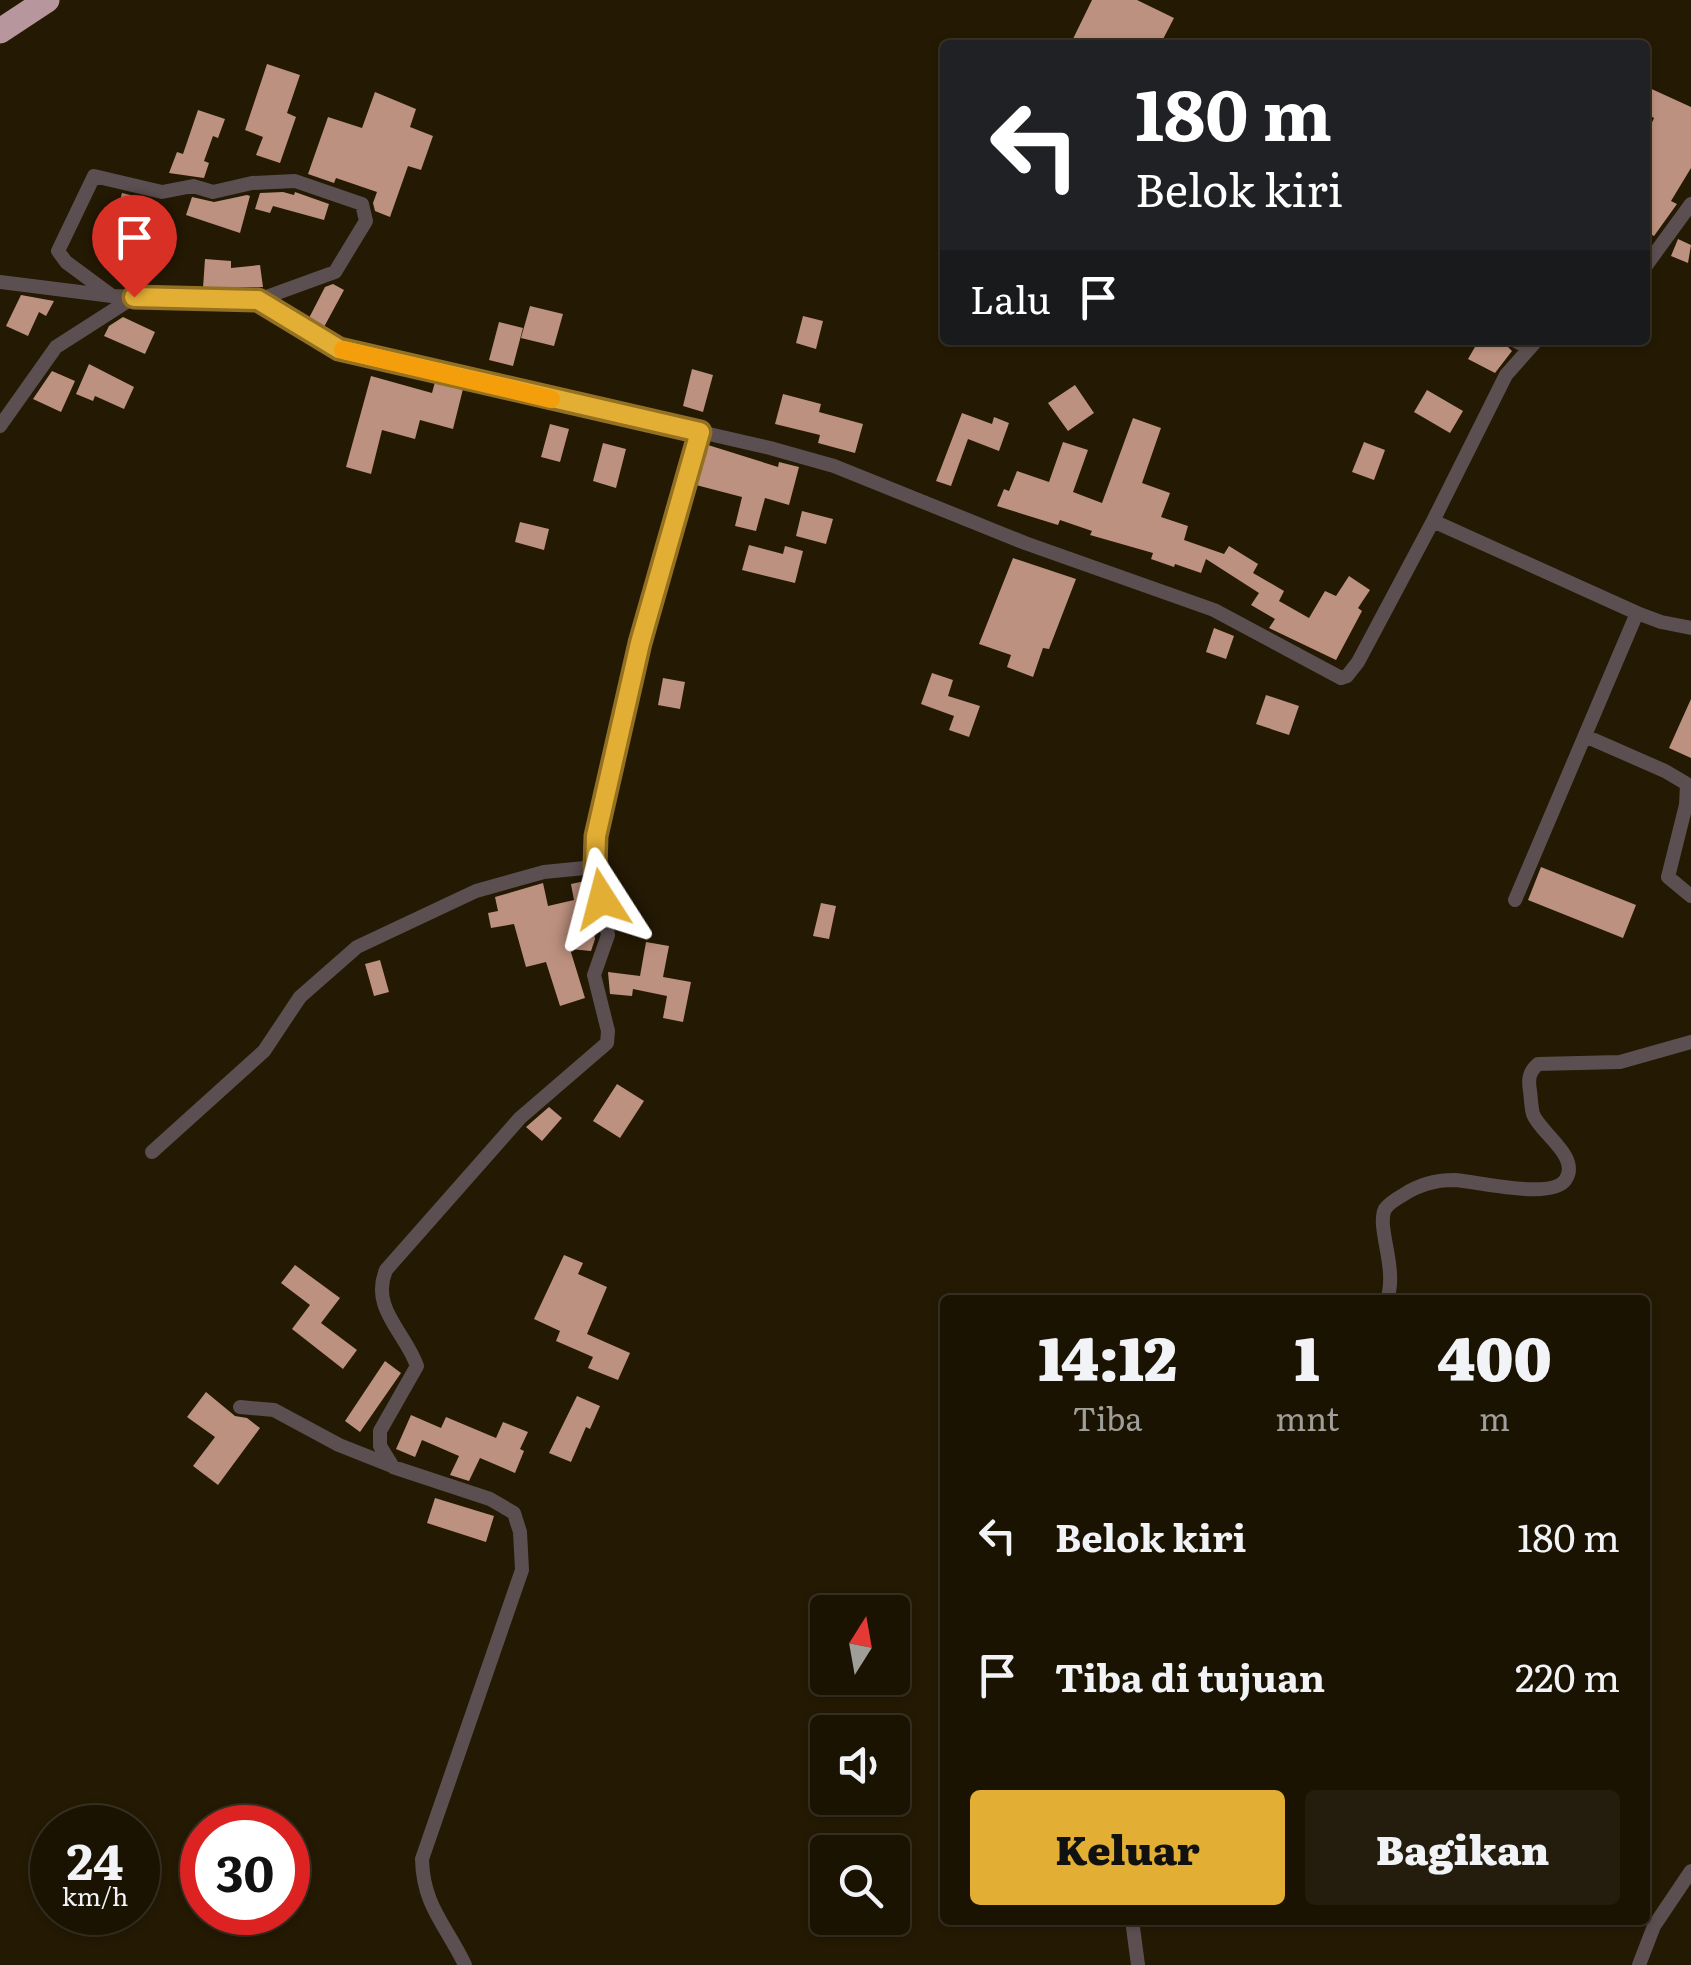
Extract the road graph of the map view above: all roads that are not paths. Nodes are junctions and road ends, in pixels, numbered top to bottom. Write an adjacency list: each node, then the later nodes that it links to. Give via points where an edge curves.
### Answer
1 (47, 0): 2 (highway)
2 (0, 31)
3 (1691, 204): 4 (street)
4 (1650, 260)
5 (0, 282): 6 (street)
6 (112, 296): 7 (street); 8 (street, via 58,251 94,176 162,192 295,181 362,204 366,221 336,272)
7 (134, 297): 8 (street); 10 (street, via 56,347)
8 (258, 300): 11 (street, via 339,349)
9 (1525, 345): 12 (street)
10 (0, 426)
11 (700, 432): 12 (street, via 834,466 1214,610 1341,678 1358,662); 16 (street, via 640,643 596,836)
12 (1433, 520): 13 (street)
13 (1636, 612): 14 (street); 15 (street)
14 (1691, 628)
15 (1585, 736): 17 (street, via 1688,784 1668,877); 18 (street)
16 (595, 867): 20 (street, via 544,872 476,891 358,946 300,997 264,1051); 23 (street, via 608,934 594,975 607,1043 520,1118 383,1276 382,1302 417,1366 380,1432)
17 (1691, 896)
18 (1514, 900)
19 (1691, 1042): 21 (street, via 1620,1062 1538,1064 1528,1079 1533,1114 1564,1154 1568,1176 1549,1188 1451,1180 1423,1184 1396,1199 1382,1221 1391,1263)
20 (152, 1152)
21 (1389, 1295)
22 (240, 1406): 23 (street, via 274,1410)
23 (393, 1467): 26 (street, via 490,1499 514,1513 520,1532 522,1570 422,1859 429,1902)
24 (1691, 1871): 28 (street, via 1654,1926)
25 (1133, 1925): 27 (street)
26 (465, 1965)
27 (1138, 1965)
28 (1638, 1965)

